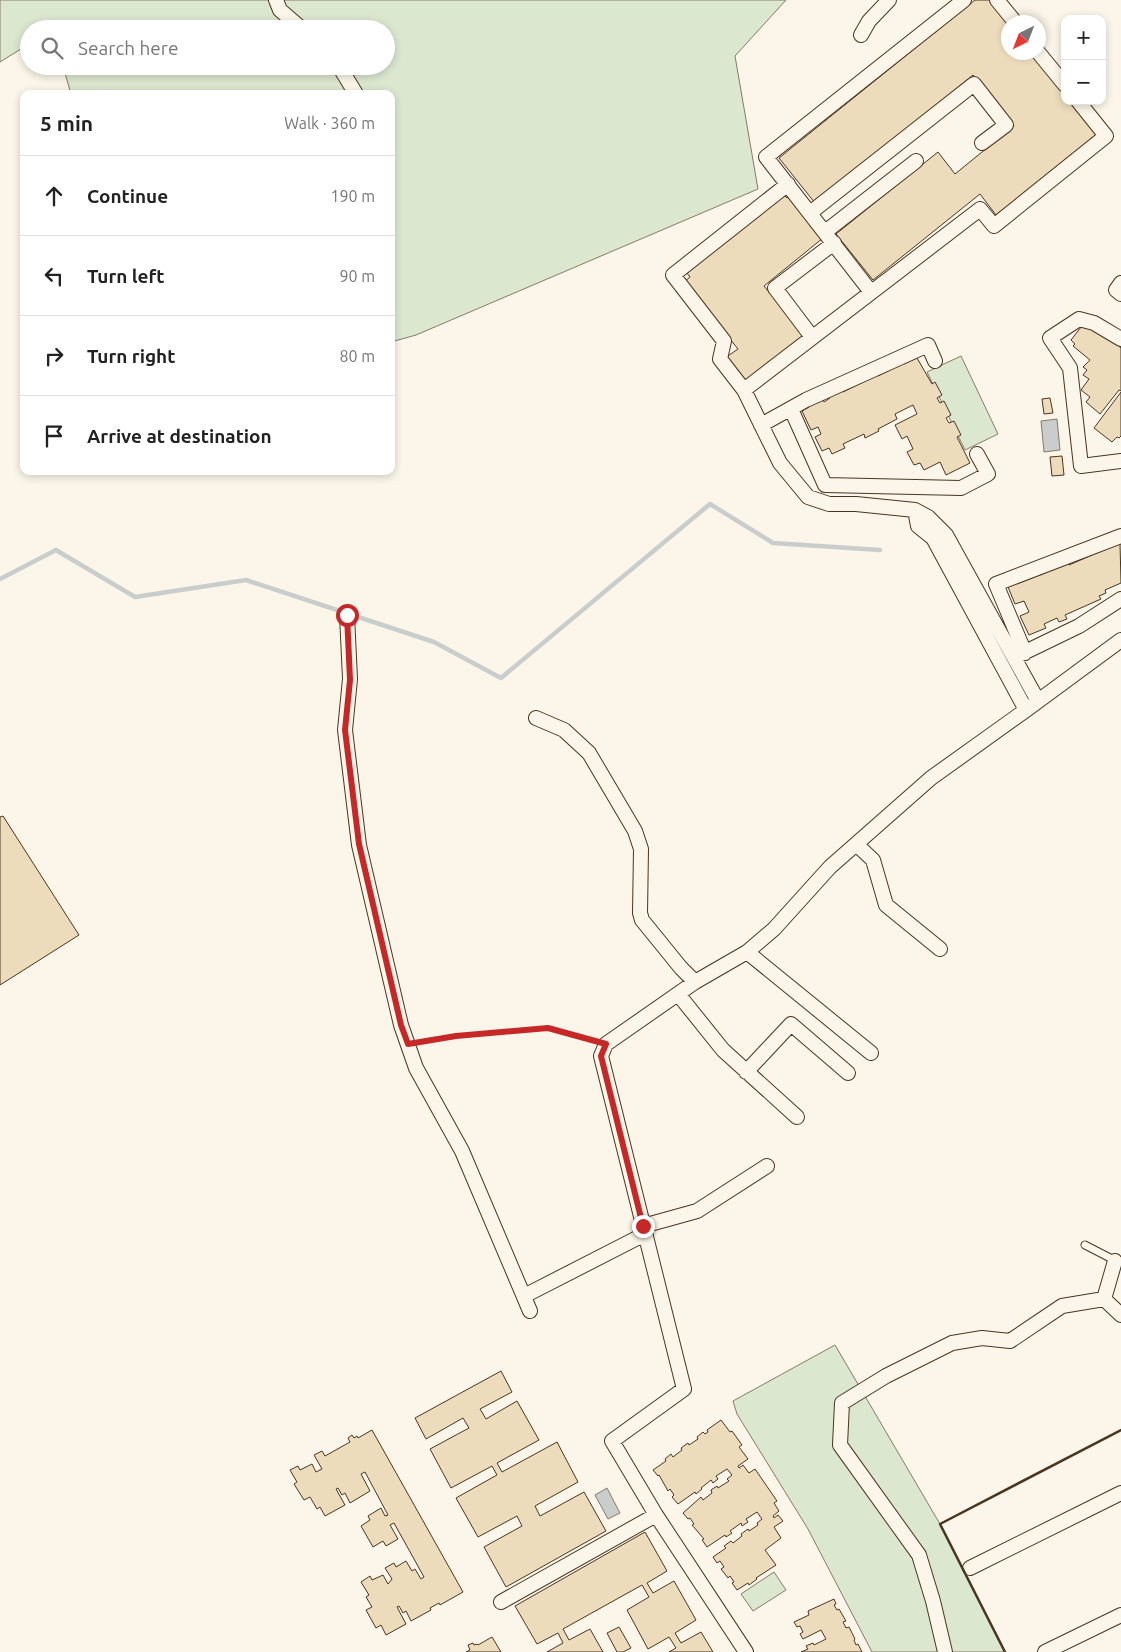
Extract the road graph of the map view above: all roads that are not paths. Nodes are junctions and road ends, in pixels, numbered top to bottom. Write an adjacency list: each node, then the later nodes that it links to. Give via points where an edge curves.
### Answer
1 (276, 0): 6 (street, via 280,10)
2 (889, 0): 7 (street)
3 (964, 0): 15 (street, via 766,156)
4 (997, 0): 5 (street)
5 (1009, 15)
6 (292, 20)
7 (861, 35)
8 (1045, 60): 10 (street)
9 (344, 75): 11 (street)
10 (1061, 80)
11 (354, 90)
12 (1081, 105): 20 (street, via 1106,136 994,226 980,209)
13 (982, 143): 16 (street, via 1006,125 974,84)
14 (916, 161): 17 (street)
15 (788, 184): 16 (street); 25 (street, via 673,275 724,341 720,359)
16 (810, 213): 17 (street)
17 (825, 232): 18 (street)
18 (834, 244): 20 (street); 22 (street, via 775,288)
19 (1121, 283): 21 (street, via 1116,290)
20 (872, 292): 22 (street)
21 (1121, 294)
22 (812, 337): 25 (street)
23 (1121, 339): 29 (street, via 1094,323 1079,319 1050,338 1070,368 1081,466)
24 (935, 360): 26 (street, via 928,345)
25 (744, 390): 27 (street)
26 (791, 409): 27 (street); 28 (street, via 825,485 961,488 988,474)
27 (761, 425): 30 (street, via 780,463 808,497 829,504)
28 (977, 454)
29 (1121, 461)
30 (915, 510): 35 (street, via 928,517 946,535); 37 (street, via 918,526 933,538)
31 (1121, 536): 35 (street, via 996,584)
32 (1121, 599): 35 (street, via 1079,626)
33 (347, 615): 52 (street, via 350,680 345,730 359,844 401,1025 416,1068 462,1151)
34 (1121, 640): 36 (street)
35 (1019, 655): 36 (street)
36 (1038, 701): 37 (street)
37 (1026, 710): 39 (street, via 930,778)
38 (536, 718): 42 (street, via 564,730 589,753 635,831 641,849 642,920)
39 (856, 844): 40 (street, via 873,860 886,905); 41 (street)
40 (940, 949)
41 (747, 952): 42 (street); 44 (street)
42 (695, 982): 43 (street)
43 (678, 994): 45 (street, via 723,1050); 49 (street, via 606,1044 601,1056)
44 (870, 1053)
45 (746, 1072): 46 (street, via 791,1024); 47 (street)
46 (848, 1073)
47 (797, 1117)
48 (767, 1166): 49 (street, via 697,1211)
49 (644, 1230): 52 (street); 57 (street, via 684,1389 612,1441)
50 (1086, 1246): 51 (lane)
51 (1118, 1262): 53 (street)
52 (524, 1296): 54 (street)
53 (1104, 1298): 55 (street); 62 (street, via 1062,1306 1010,1342 982,1338 952,1343 886,1376 842,1403 840,1445 919,1556)
54 (530, 1311)
55 (1121, 1315)
56 (1121, 1493): 58 (street)
57 (656, 1515): 59 (street); 61 (street)
58 (970, 1568)
59 (501, 1602)
60 (1121, 1616): 63 (street)
61 (746, 1652)
62 (945, 1652)
63 (1045, 1652)

